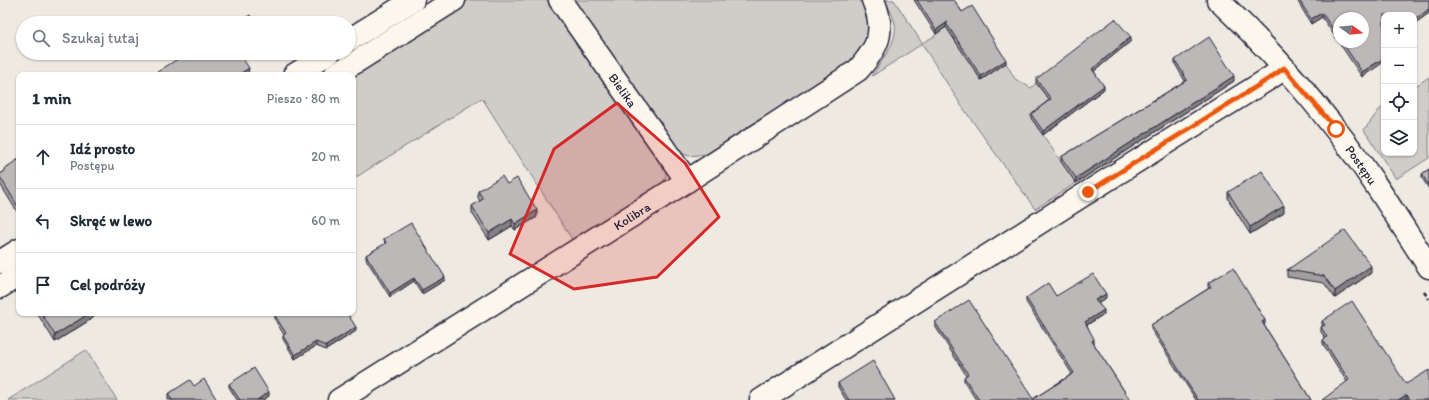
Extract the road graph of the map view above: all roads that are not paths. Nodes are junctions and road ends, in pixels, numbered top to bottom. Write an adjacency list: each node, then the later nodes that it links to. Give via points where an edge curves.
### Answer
1 (413, 0): 6 (street)
2 (454, 0): 10 (street)
3 (560, 0): 11 (street, Bielika)
4 (873, 0): 11 (street, Kolibra, via 880,25 879,38 870,56 858,70)
5 (1218, 0): 8 (street, Postępu)
6 (356, 36)
7 (318, 60): 9 (street)
8 (1284, 68): 14 (street, Postępu, via 1336,129); 18 (street)
9 (299, 72)
10 (340, 72)
11 (687, 181): 17 (street, Kolibra)
12 (16, 252): 13 (street)
13 (0, 262)
14 (1429, 267)
15 (16, 277): 16 (street)
16 (0, 287)
17 (338, 400)
18 (761, 400)

